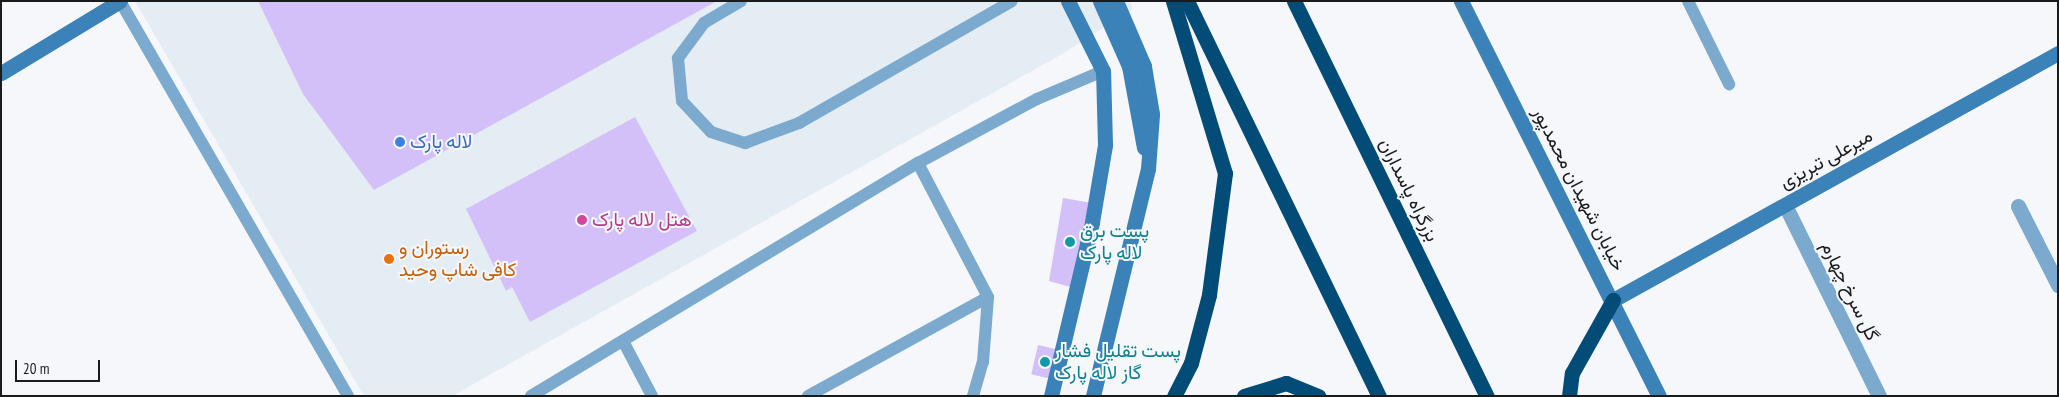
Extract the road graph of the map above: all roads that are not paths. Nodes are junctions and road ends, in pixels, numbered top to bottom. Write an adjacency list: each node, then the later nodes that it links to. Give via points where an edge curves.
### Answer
1 (120, 1): 14 (street); 24 (lane)
2 (741, 1): 3 (lane, via 704,23 678,58 682,101 711,132 744,143 799,123)
3 (1012, 1)
4 (1068, 1): 13 (street)
5 (1100, 1): 17 (street, via 1128,66)
6 (1116, 1): 17 (street, via 1144,66 1152,114)
7 (1173, 1): 31 (highway, via 1225,173 1209,295 1191,363)
8 (1187, 1): 34 (highway)
9 (1294, 1): 35 (highway, بزرگراه پاسداران)
10 (1461, 1): 22 (street, خیابان شهیدان محمدپور)
11 (1688, 1): 15 (lane)
12 (2058, 53): 18 (street, میرعلی تبریزی)
13 (1103, 71): 16 (lane, via 1037,99); 29 (street, via 1105,144 1092,222)
14 (1, 73)
15 (1729, 84)
16 (918, 163): 21 (lane); 23 (lane)
17 (1148, 169): 30 (street)
18 (1784, 205): 22 (street, میرعلی تبریزی); 38 (street, گل سرخ چهارم)
19 (2018, 206): 20 (street)
20 (2058, 284)
21 (988, 298): 27 (lane); 28 (lane, via 983,362)
22 (1613, 300): 36 (highway, via 1572,373); 37 (street, خیابان شهیدان محمدپور)
23 (624, 341): 25 (lane); 26 (lane)
24 (348, 396)
25 (531, 396)
26 (652, 396)
27 (808, 396)
28 (972, 396)
29 (1050, 396)
30 (1093, 396)
31 (1174, 396)
32 (1244, 396): 33 (highway, via 1286,383)
33 (1319, 396)
34 (1379, 396)
35 (1487, 396)
36 (1569, 396)
37 (1659, 396)
38 (1879, 396)

